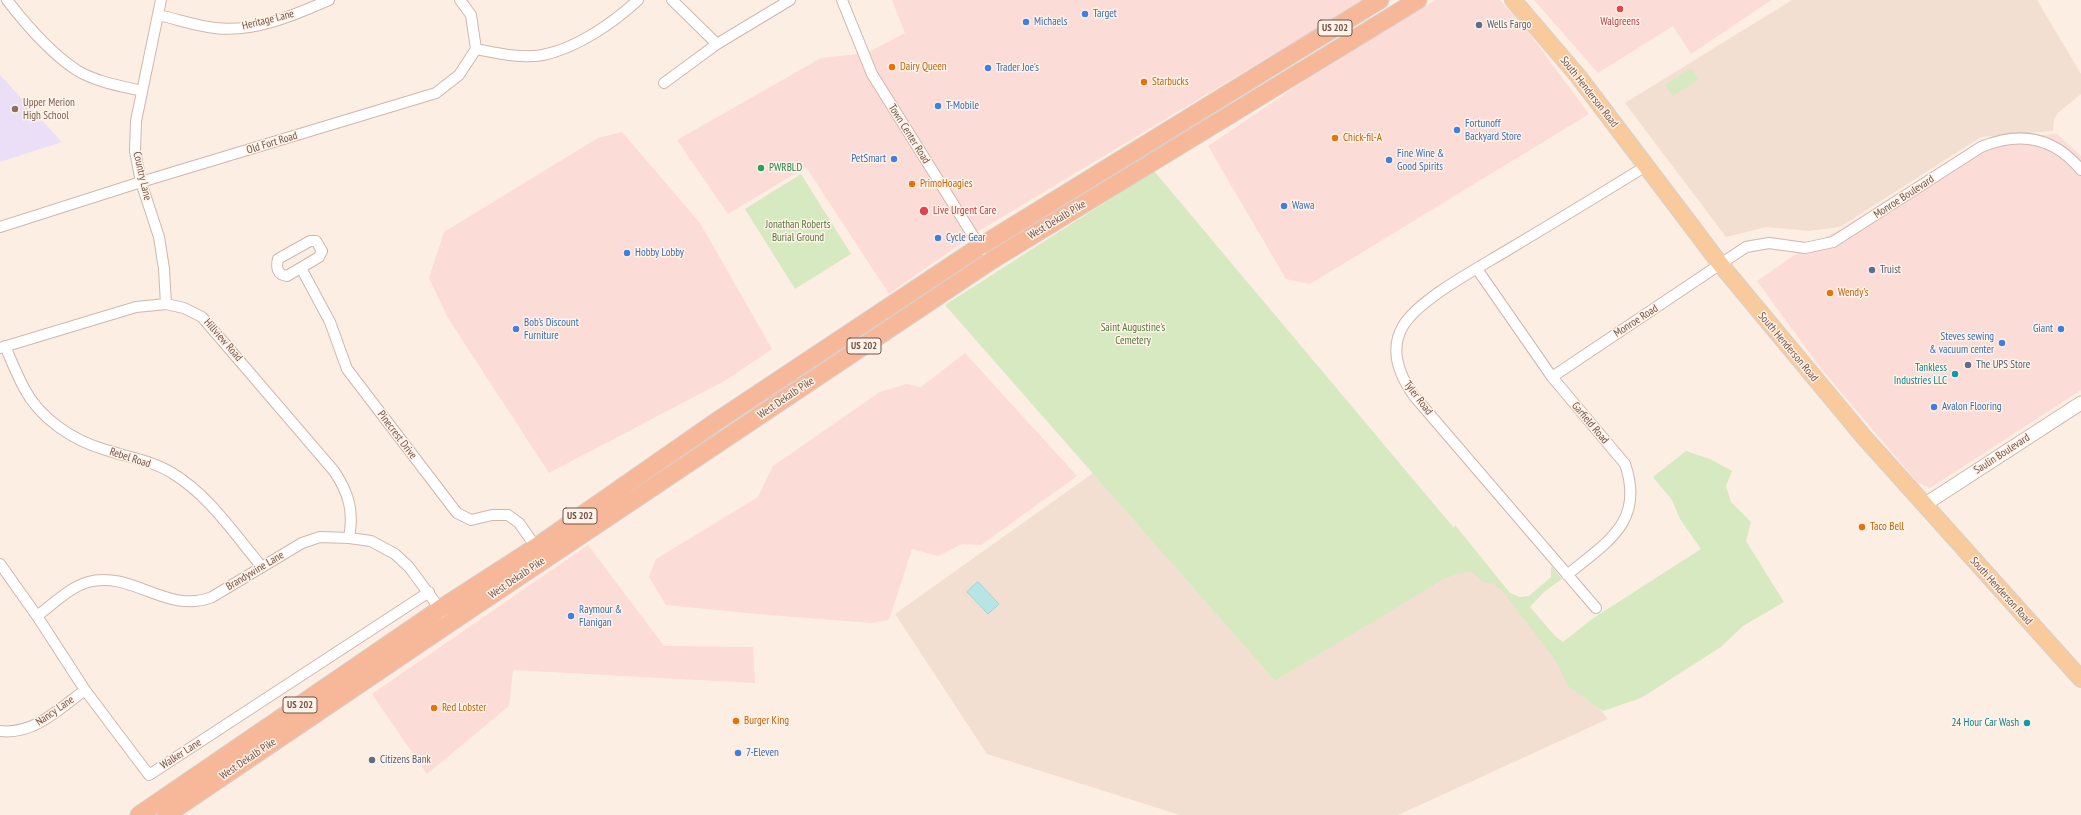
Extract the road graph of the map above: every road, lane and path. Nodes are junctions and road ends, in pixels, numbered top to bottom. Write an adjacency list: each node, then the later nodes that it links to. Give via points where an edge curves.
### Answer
1 (7, 0): 17 (street, via 31,30 56,54 79,71 108,83)
2 (161, 0): 12 (street, Country Lane)
3 (329, 0): 12 (street, Heritage Lane, via 274,21 242,28 215,28)
4 (460, 0): 14 (street, via 471,15)
5 (638, 0): 14 (street, via 599,29 570,45 542,55 512,55)
6 (672, 0): 13 (street)
7 (790, 0): 13 (street)
8 (842, 0): 25 (street, Town Center Road, via 872,74)
9 (1380, 0): 15 (highway, West Dekalb Pike / US 202)
10 (1418, 0): 19 (highway, West Dekalb Pike / US 202)
11 (1513, 0): 21 (main road, South Henderson Road, via 1578,76)
12 (158, 15): 17 (street, Country Lane)
13 (717, 44): 16 (street)
14 (476, 50): 23 (street, Old Fort Road, via 459,75 436,93)
15 (1257, 76): 18 (highway, West Dekalb Pike / US 202); 19 (highway, via 1213,113)
16 (664, 83)
17 (142, 91): 23 (street, Country Lane, via 136,121 135,151)
18 (1206, 106): 20 (highway); 25 (highway, West Dekalb Pike / US 202)
19 (1208, 128): 20 (highway, West Dekalb Pike / US 202)
20 (1170, 150): 26 (highway, West Dekalb Pike / US 202)
21 (1646, 166): 27 (main road, South Henderson Road); 29 (street, Tyler Road)
22 (2081, 170): 27 (street, Monroe Boulevard, via 2073,160 2050,144 2032,139 1996,140 1981,146 1834,242 1805,248 1769,243 1756,244 1746,247)
23 (141, 182): 24 (street, Old Fort Road); 30 (street, Country Lane, via 159,237)
24 (0, 227)
25 (979, 247): 26 (street, Town Center Road); 36 (highway, West Dekalb Pike / US 202, via 717,421)
26 (989, 262): 44 (highway, West Dekalb Pike / US 202)
27 (1721, 265): 32 (street, Monroe Road); 34 (main road, South Henderson Road, via 1863,436)
28 (301, 268): 36 (street, Pinecrest Drive, via 330,322 347,369 457,513 471,520 492,515 508,516 520,523)
29 (1476, 269): 32 (street, Garfield Road); 39 (street, Tyler Road, via 1421,305 1411,315 1403,327 1398,342 1396,356 1399,371 1414,396)
30 (166, 304): 31 (street, Hillview Road, via 136,307); 35 (street, Hillview Road, via 184,308 202,317 334,472 343,485 350,504 352,523)
31 (3, 347): 38 (street, Rebel Road, via 24,389 44,415 87,444 146,462 171,472 188,483)
32 (1552, 377): 39 (street, Garfield Road, via 1625,464 1632,492 1625,520 1615,534)
33 (2081, 403): 34 (street, Saulin Boulevard)
34 (1924, 505): 45 (main road, South Henderson Road)
35 (349, 538): 38 (street, Brandywine Lane, via 320,537 302,543); 40 (street, Brandywine Lane, via 371,541 395,554 409,567)
36 (536, 547): 41 (highway, West Dekalb Pike / US 202)
37 (0, 564): 43 (street, Walker Lane)
38 (262, 567): 43 (street, Brandywine Lane, via 200,602 185,603 168,599 119,581 102,579 86,582)
39 (1567, 575): 42 (street, Tyler Road)
40 (428, 592): 41 (street, Brandywine Lane); 46 (street, Walker Lane, via 149,775)
41 (440, 608): 44 (street, Brandywine Lane); 48 (highway, West Dekalb Pike / US 202)
42 (1596, 608)
43 (37, 616): 46 (street, Walker Lane)
44 (450, 623): 48 (highway, West Dekalb Pike / US 202, via 185,803)
45 (2081, 679)
46 (85, 690): 47 (street, Nancy Lane, via 38,724 14,732)
47 (0, 731)
48 (163, 808): 49 (highway, West Dekalb Pike / US 202)
49 (140, 815)

